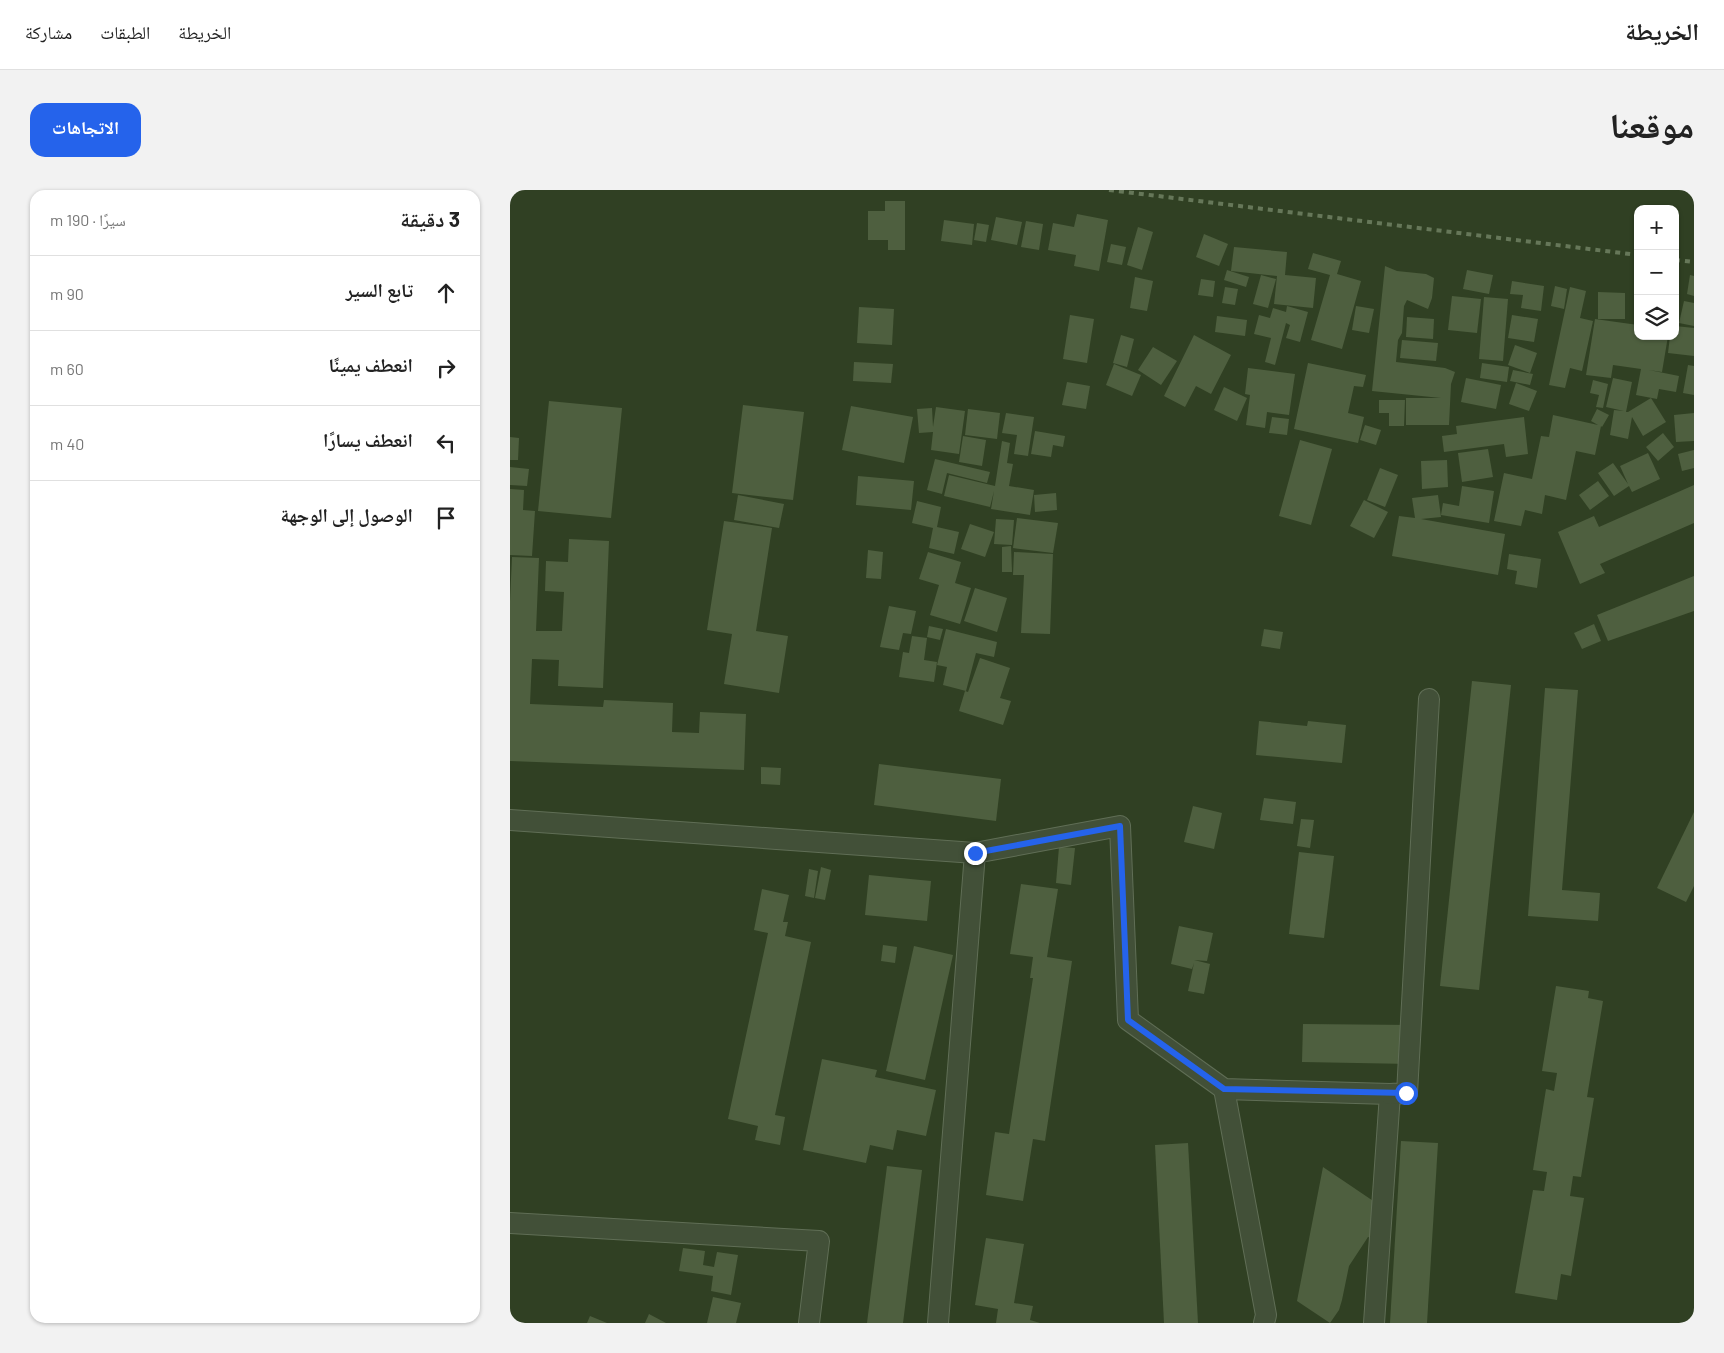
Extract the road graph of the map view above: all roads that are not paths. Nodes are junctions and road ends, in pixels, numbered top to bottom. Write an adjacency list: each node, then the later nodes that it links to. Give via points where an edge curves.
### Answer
1 (1429, 700): 5 (street, via 1406,1093)
2 (510, 820): 3 (street)
3 (975, 853): 4 (street, via 1120,826 1128,1020); 8 (street)
4 (1224, 1089): 5 (street); 9 (street, via 1266,1315)
5 (1390, 1094): 10 (street)
6 (510, 1223): 7 (street, via 819,1241)
7 (809, 1323)
8 (938, 1323)
9 (1264, 1323)
10 (1374, 1323)

